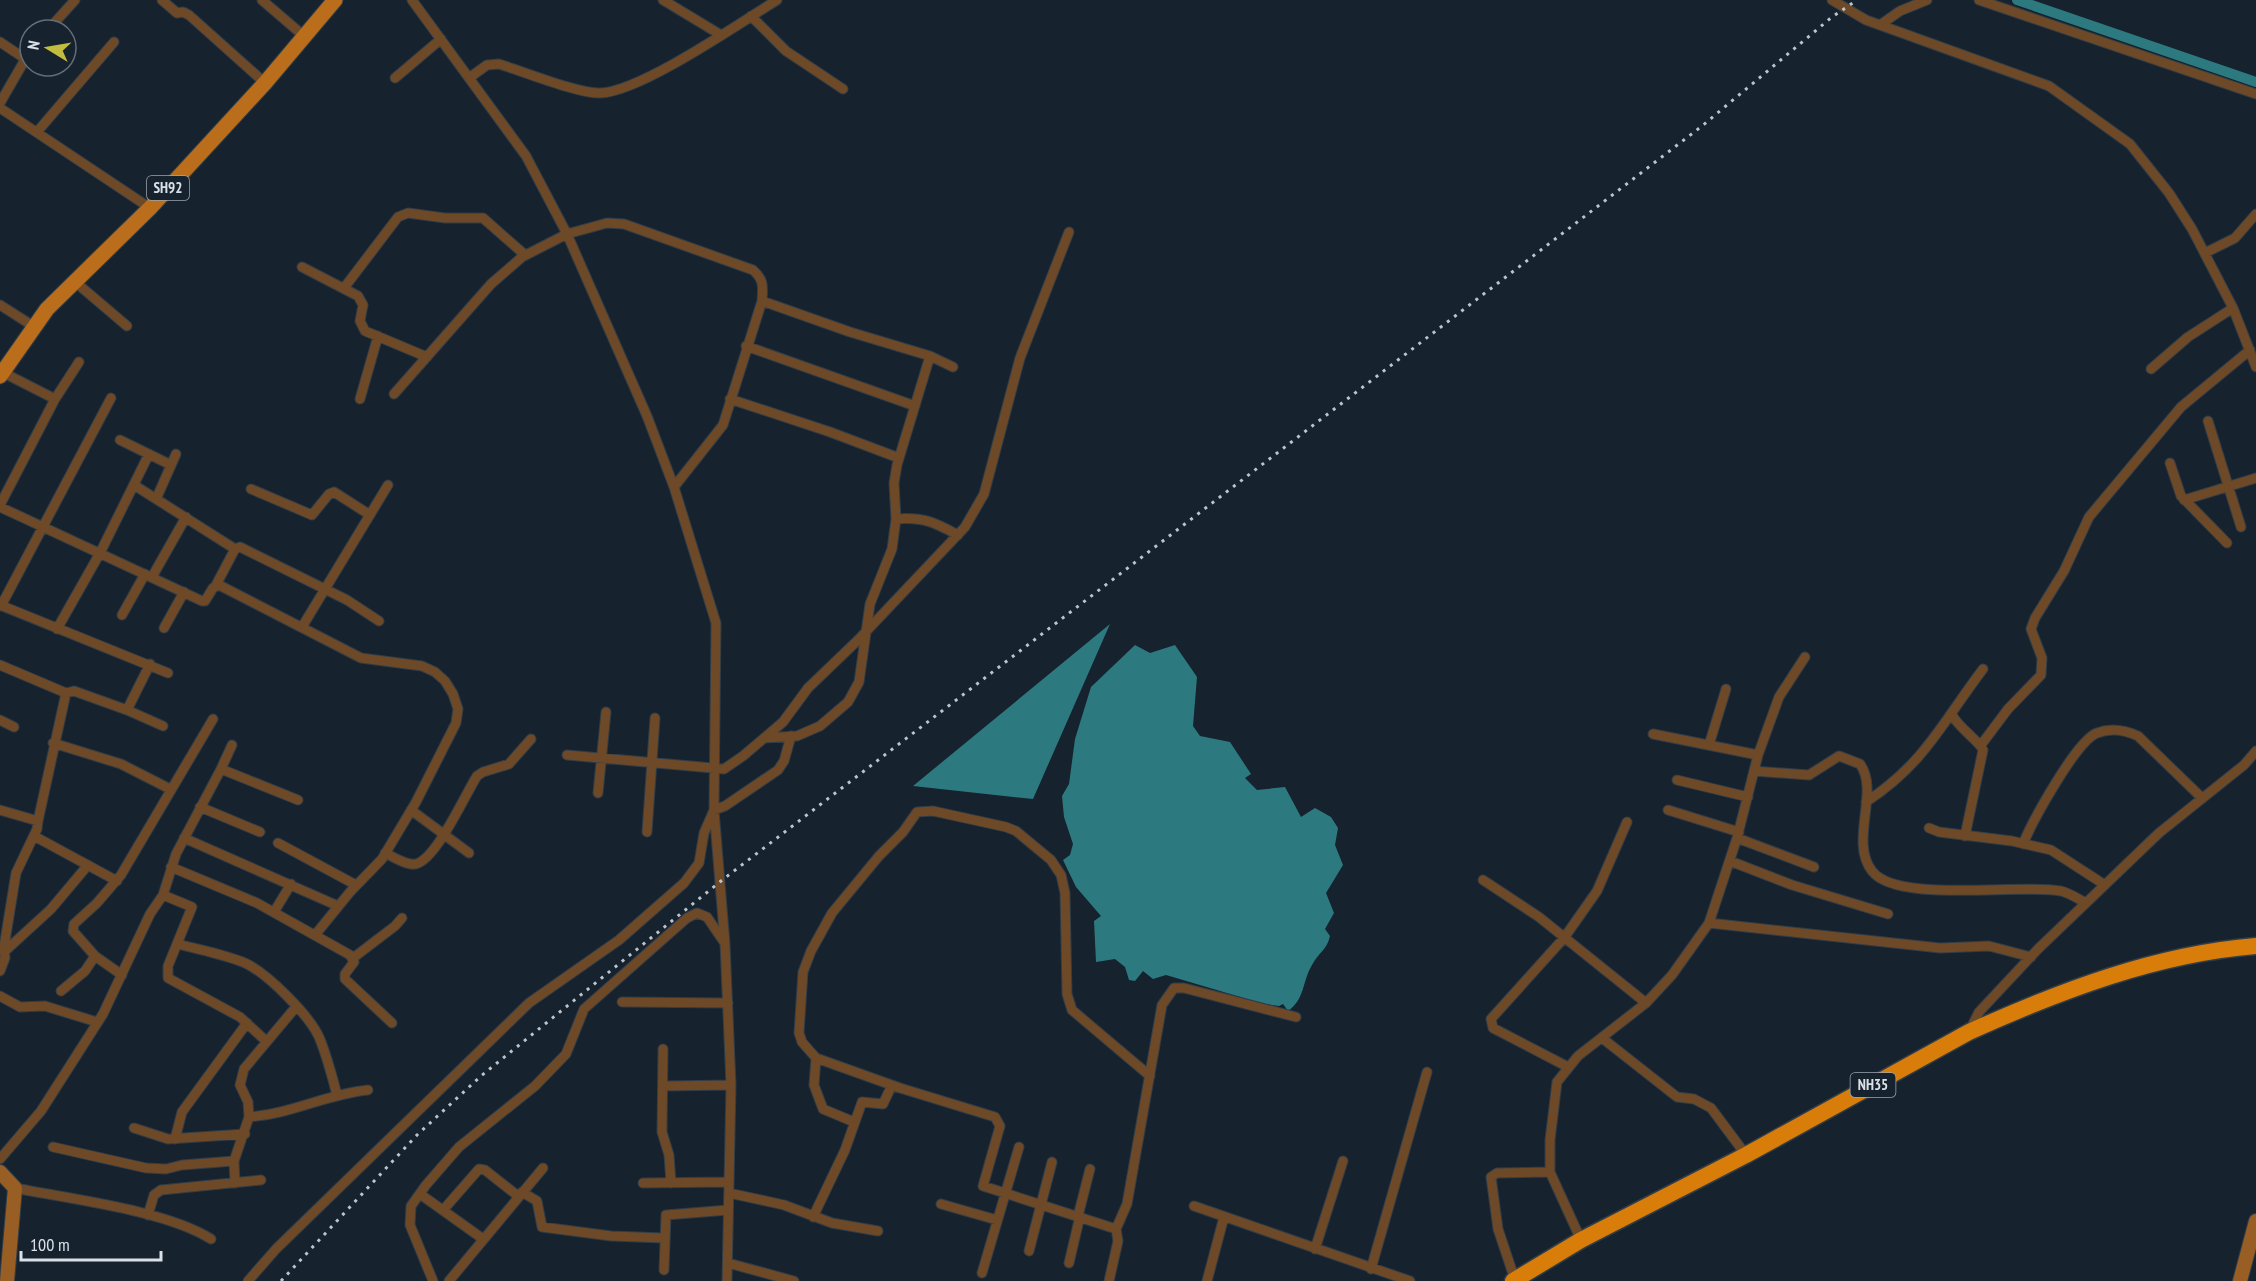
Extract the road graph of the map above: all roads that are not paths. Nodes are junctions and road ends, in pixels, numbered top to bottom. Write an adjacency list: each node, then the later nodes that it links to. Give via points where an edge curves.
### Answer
1 (75, 0): 12 (street)
2 (162, 0): 23 (street, via 177,13 189,15)
3 (261, 0): 15 (street)
4 (335, 0): 15 (main road, SH92)
5 (663, 0): 14 (street)
6 (777, 0): 11 (street)
7 (1832, 0): 13 (street)
8 (1927, 0): 13 (street)
9 (1979, 0): 25 (street)
10 (416, 2): 16 (street)
11 (751, 16): 14 (street); 24 (street, via 786,51)
12 (59, 18)
13 (1880, 25): 33 (street, via 2049,86 2106,124 2147,163)
14 (721, 35): 22 (street, via 658,72 608,92 589,92 499,64 487,64)
15 (304, 38): 23 (main road, SH92)
16 (441, 39): 21 (street); 22 (street)
17 (114, 42): 28 (street)
18 (0, 43): 19 (street)
19 (18, 50)
20 (18, 70): 26 (street)
21 (395, 78)
22 (469, 78): 32 (street, via 526,156)
23 (266, 83): 29 (main road, SH92)
24 (843, 89)
25 (2256, 94)
26 (0, 103)
27 (0, 108): 28 (street)
28 (37, 132): 29 (street)
29 (150, 208): 36 (main road, SH92)
30 (2256, 213): 33 (street, via 2235,238)
31 (1069, 232): 80 (street, via 1020,358 984,494)
32 (567, 234): 34 (street); 38 (street, via 607,223 624,224 692,247 753,270 761,278); 69 (street)
33 (2205, 253): 40 (street)
34 (525, 255): 37 (street, via 483,218 408,213 390,226); 47 (street, via 491,284)
35 (302, 267): 37 (street)
36 (73, 280): 41 (main road, SH92); 42 (street)
37 (344, 288): 43 (street, via 362,301 361,327)
38 (762, 301): 44 (street); 46 (street)
39 (0, 305): 41 (street)
40 (2234, 308): 45 (street); 51 (street, via 2181,342)
41 (33, 326): 52 (main road, SH92)
42 (127, 326)
43 (378, 336): 47 (street); 56 (street)
44 (746, 346): 57 (street); 58 (street)
45 (2250, 350): 50 (street); 117 (street, via 2181,407 2089,517 2031,629 2042,658 2041,675)
46 (930, 356): 49 (street); 58 (street)
47 (428, 357): 53 (street)
48 (79, 362): 55 (street)
49 (953, 367)
50 (2256, 367)
51 (2151, 369)
52 (1, 374): 55 (street)
53 (394, 394)
54 (111, 398): 78 (street)
55 (55, 399): 74 (street)
56 (360, 399)
57 (730, 399): 63 (street); 69 (street, via 723,424)
58 (915, 406): 63 (street)
59 (2208, 421): 70 (street)
60 (120, 440): 62 (street)
61 (176, 453): 65 (street)
62 (149, 454): 65 (street); 67 (street)
63 (899, 458): 77 (street, via 894,483)
64 (2170, 464): 73 (street, via 2176,488)
65 (171, 465): 72 (street)
66 (2256, 478): 70 (street)
67 (134, 485): 72 (street); 83 (street)
68 (388, 485): 75 (street)
69 (674, 487): 124 (street, via 716,623)
70 (2227, 487): 73 (street); 79 (street)
71 (251, 489): 75 (street, via 312,515 334,492)
72 (157, 497): 76 (street)
73 (2184, 500): 81 (street)
74 (0, 506): 78 (street)
75 (370, 514): 86 (street)
76 (186, 517): 82 (street); 84 (street)
77 (896, 519): 80 (street, via 932,521); 94 (street, via 892,549 870,604)
78 (42, 526): 83 (street); 88 (street)
79 (2241, 527)
80 (958, 535): 94 (street)
81 (2227, 543)
82 (235, 549): 85 (street); 86 (street, via 245,549)
83 (100, 553): 84 (street); 93 (street)
84 (148, 575): 87 (street); 89 (street)
85 (216, 585): 87 (street, via 206,602); 91 (street)
86 (324, 590): 90 (street); 91 (street)
87 (184, 592): 92 (street)
88 (0, 606): 93 (street)
89 (122, 615)
90 (379, 621)
91 (302, 627): 135 (street, via 361,658 422,666 435,672 449,687 458,710 456,723)
92 (164, 628)
93 (57, 629): 96 (street)
94 (865, 633): 111 (street, via 862,669 848,702 820,726); 113 (street)
95 (1804, 657): 120 (street, via 1779,698)
96 (150, 664): 99 (street); 102 (street)
97 (0, 665): 101 (street)
98 (1983, 669): 104 (street)
99 (168, 673)
100 (1726, 689): 116 (street)
101 (66, 693): 102 (street, via 74,691); 114 (street)
102 (127, 710): 108 (street)
103 (606, 712): 121 (street)
104 (1952, 715): 117 (street, via 1966,735); 132 (street, via 1928,748 1892,785)
105 (655, 718): 122 (street)
106 (213, 719): 127 (street)
107 (0, 720): 109 (street)
108 (163, 726)
109 (14, 727)
110 (1653, 734): 116 (street)
111 (791, 736): 113 (street); 136 (street, via 778,770)
112 (531, 738): 142 (street, via 509,765 477,776)
113 (764, 738): 124 (street, via 724,769)
114 (53, 743): 127 (street, via 121,764); 138 (street)
115 (232, 745): 123 (street)
116 (1709, 745): 120 (street)
117 (1981, 746): 146 (street, via 1983,755)
118 (2256, 751): 130 (street)
119 (567, 754): 121 (street)
120 (1758, 755): 125 (street)
121 (602, 758): 122 (street); 128 (street)
122 (652, 764): 124 (street); 143 (street)
123 (221, 769): 131 (street); 133 (street)
124 (715, 770): 136 (street)
125 (1754, 771): 129 (street); 132 (street, via 1809,775 1834,758 1849,758 1864,769)
126 (1677, 780): 129 (street)
127 (170, 789): 157 (street)
128 (598, 793)
129 (1748, 797): 144 (street)
130 (2202, 798): 149 (street, via 2138,736 2126,731 2097,733 2082,746 2056,784); 160 (street)
131 (298, 800)
132 (1866, 802): 162 (street, via 1865,861 1884,880 1917,888 2058,890)
133 (200, 807): 141 (street); 147 (street)
134 (0, 810): 138 (street)
135 (411, 810): 142 (street); 150 (street)
136 (714, 810): 171 (street); 254 (street, via 704,833 699,863 684,884 619,940 529,1003 276,1249)
137 (1668, 810): 144 (street)
138 (38, 821): 145 (street)
139 (1627, 822): 169 (street, via 1597,891)
140 (1929, 828): 146 (street)
141 (260, 832)
142 (444, 832): 150 (street, via 436,848 416,864); 151 (street)
143 (647, 832)
144 (1738, 835): 152 (street); 155 (street)
145 (34, 836): 153 (street); 173 (street, via 16,873)
146 (1965, 836): 149 (street)
147 (184, 838): 154 (street); 158 (street)
148 (278, 843): 159 (street)
149 (2023, 844): 160 (street, via 2059,853)
150 (385, 853): 159 (street)
151 (469, 853)
152 (1730, 861): 165 (street, via 1792,885); 167 (street)
153 (88, 865): 157 (street); 173 (street, via 57,904)
154 (171, 867): 161 (street); 164 (street)
155 (1814, 867)
156 (1484, 880): 169 (street)
157 (117, 881): 174 (street, via 73,927)
158 (291, 884): 163 (street); 164 (street)
159 (356, 885): 163 (street)
160 (2105, 885): 162 (street)
161 (163, 895): 170 (street, via 192,908); 178 (street)
162 (2086, 903): 175 (street)
163 (338, 906): 168 (street)
164 (274, 912): 168 (street)
165 (1888, 914)
166 (402, 918): 176 (street)
167 (1709, 923): 175 (street, via 1940,948 1989,946); 183 (street, via 1672,975)
168 (315, 935): 176 (street)
169 (1564, 938): 183 (street); 194 (street, via 1490,1024)
170 (178, 944): 184 (street, via 254,968); 187 (street, via 168,966 168,978)
171 (725, 944): 182 (street); 225 (street, via 707,917 697,913 687,918 584,1009 566,1054 535,1086 459,1147)
172 (2256, 946): 189 (highway, NH35, via 2139,968 2076,988)
173 (4, 952): 177 (street)
174 (95, 956): 178 (street); 179 (street, via 85,971)
175 (2031, 957): 189 (street, via 1979,1012)
176 (353, 958): 188 (street, via 345,978)
177 (0, 971)
178 (122, 975): 186 (street)
179 (61, 991)
180 (0, 996): 186 (street, via 24,1008 45,1006)
181 (622, 1002): 182 (street)
182 (728, 1003): 197 (street)
183 (1646, 1003): 190 (street)
184 (295, 1008): 191 (street); 201 (street, via 319,1036)
185 (1296, 1017): 196 (street, via 1174,988 1162,1005)
186 (98, 1022): 210 (street, via 41,1111)
187 (247, 1023): 191 (street); 206 (street, via 182,1112)
188 (392, 1023)
189 (1969, 1032): 209 (highway, NH35)
190 (1602, 1038): 194 (street); 209 (street, via 1677,1097 1694,1099 1711,1108)
191 (266, 1041): 202 (street, via 240,1080 249,1102)
192 (663, 1049): 199 (street)
193 (816, 1058): 196 (street, via 799,1033 803,972 811,951 832,913 913,816 923,810 1006,827 1051,860 1061,875 1065,893 1067,994 1072,1010); 198 (street); 203 (street, via 814,1085 823,1109)
194 (1568, 1067): 217 (street, via 1554,1090)
195 (1426, 1072): 249 (street)
196 (1150, 1076): 239 (street, via 1126,1204)
197 (731, 1085): 199 (street); 219 (street)
198 (892, 1085): 203 (street, via 883,1104 863,1101); 227 (street, via 999,1120 982,1184)
199 (663, 1086): 222 (street, via 662,1132)
200 (368, 1090): 201 (street)
201 (337, 1095): 202 (street, via 299,1109)
202 (249, 1117): 205 (street)
203 (854, 1122): 236 (street)
204 (134, 1128): 206 (street, via 158,1138)
205 (245, 1134): 206 (street); 211 (street)
206 (175, 1139)
207 (53, 1147): 211 (street, via 146,1168)
208 (1019, 1147): 227 (street)
209 (1746, 1155): 244 (highway, NH35)
210 (0, 1159)
211 (234, 1161): 220 (street)
212 (1343, 1161): 245 (street)
213 (1052, 1162): 229 (street)
214 (543, 1168): 226 (street)
215 (1090, 1169): 234 (street)
216 (0, 1172): 223 (street)
217 (1550, 1172): 244 (street); 252 (street, via 1497,1173 1491,1177 1498,1229)
218 (261, 1180): 220 (street)
219 (729, 1182): 222 (street); 224 (street)
220 (235, 1183): 233 (street, via 157,1191)
221 (643, 1183): 222 (street)
222 (671, 1183)
223 (15, 1188): 233 (street); 253 (street)
224 (729, 1193): 232 (street); 236 (street, via 784,1205)
225 (420, 1194): 231 (street); 255 (street, via 411,1206 410,1225)
226 (520, 1194): 231 (street, via 479,1169); 241 (street, via 537,1201 542,1227); 243 (street)
227 (1005, 1194): 229 (street); 237 (street)
228 (941, 1204): 237 (street)
229 (1041, 1204): 234 (street); 246 (street)
230 (1194, 1206): 235 (street)
231 (444, 1209): 243 (street)
232 (728, 1210): 241 (street, via 670,1213 664,1218); 247 (street)
233 (148, 1215): 242 (street)
234 (1079, 1216): 239 (street); 248 (street)
235 (1224, 1216): 245 (street); 260 (street)
236 (813, 1217): 240 (street)
237 (997, 1220): 251 (street)
238 (2256, 1221): 262 (street)
239 (1116, 1229): 259 (street, via 1118,1241)
240 (878, 1231)
241 (664, 1238): 250 (street)
242 (211, 1239)
243 (483, 1239): 256 (street)
244 (1581, 1240): 252 (highway, NH35)
245 (1315, 1249): 249 (street)
246 (1029, 1251)
247 (728, 1263): 257 (street); 258 (street)
248 (1069, 1263)
249 (1371, 1269): 261 (street)
250 (664, 1270)
251 (982, 1273)
252 (1514, 1280)
253 (7, 1281)
254 (248, 1281)
255 (434, 1281)
256 (448, 1281)
257 (727, 1281)
258 (794, 1281)
259 (1109, 1281)
260 (1207, 1281)
261 (1410, 1281)
262 (2240, 1281)

